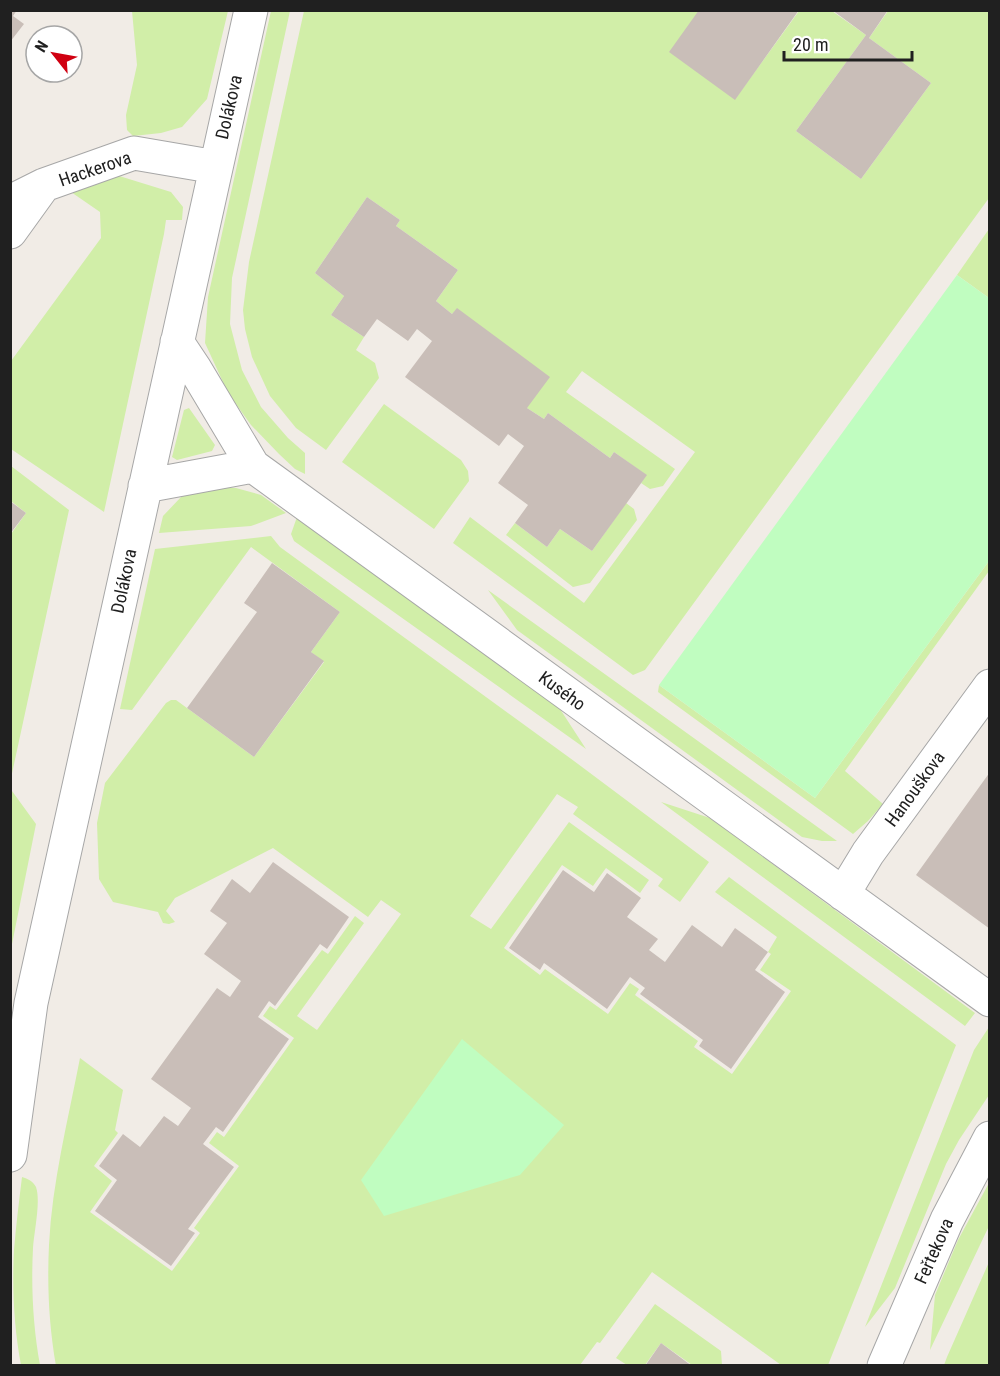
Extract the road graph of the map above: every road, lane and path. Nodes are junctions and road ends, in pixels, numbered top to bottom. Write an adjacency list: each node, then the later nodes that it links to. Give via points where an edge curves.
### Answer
1 (251, 10): 2 (street, Dolákova)
2 (216, 167): 3 (street, Hackerova, via 134,153); 6 (street, Dolákova)
3 (48, 184): 4 (street, Hackerova); 5 (street, Hackerova)
4 (10, 202)
5 (10, 232)
6 (177, 342): 7 (street, Kusého); 8 (street, Dolákova)
7 (253, 466): 8 (street); 10 (street, Kusého)
8 (145, 486): 13 (street, Dolákova, via 31,1003)
9 (990, 686): 10 (street, Hanouškova, via 868,853)
10 (843, 894): 11 (street, Kusého)
11 (990, 1000)
12 (990, 1138): 14 (street, Feřtekova, via 947,1220)
13 (10, 1155)
14 (884, 1365)

